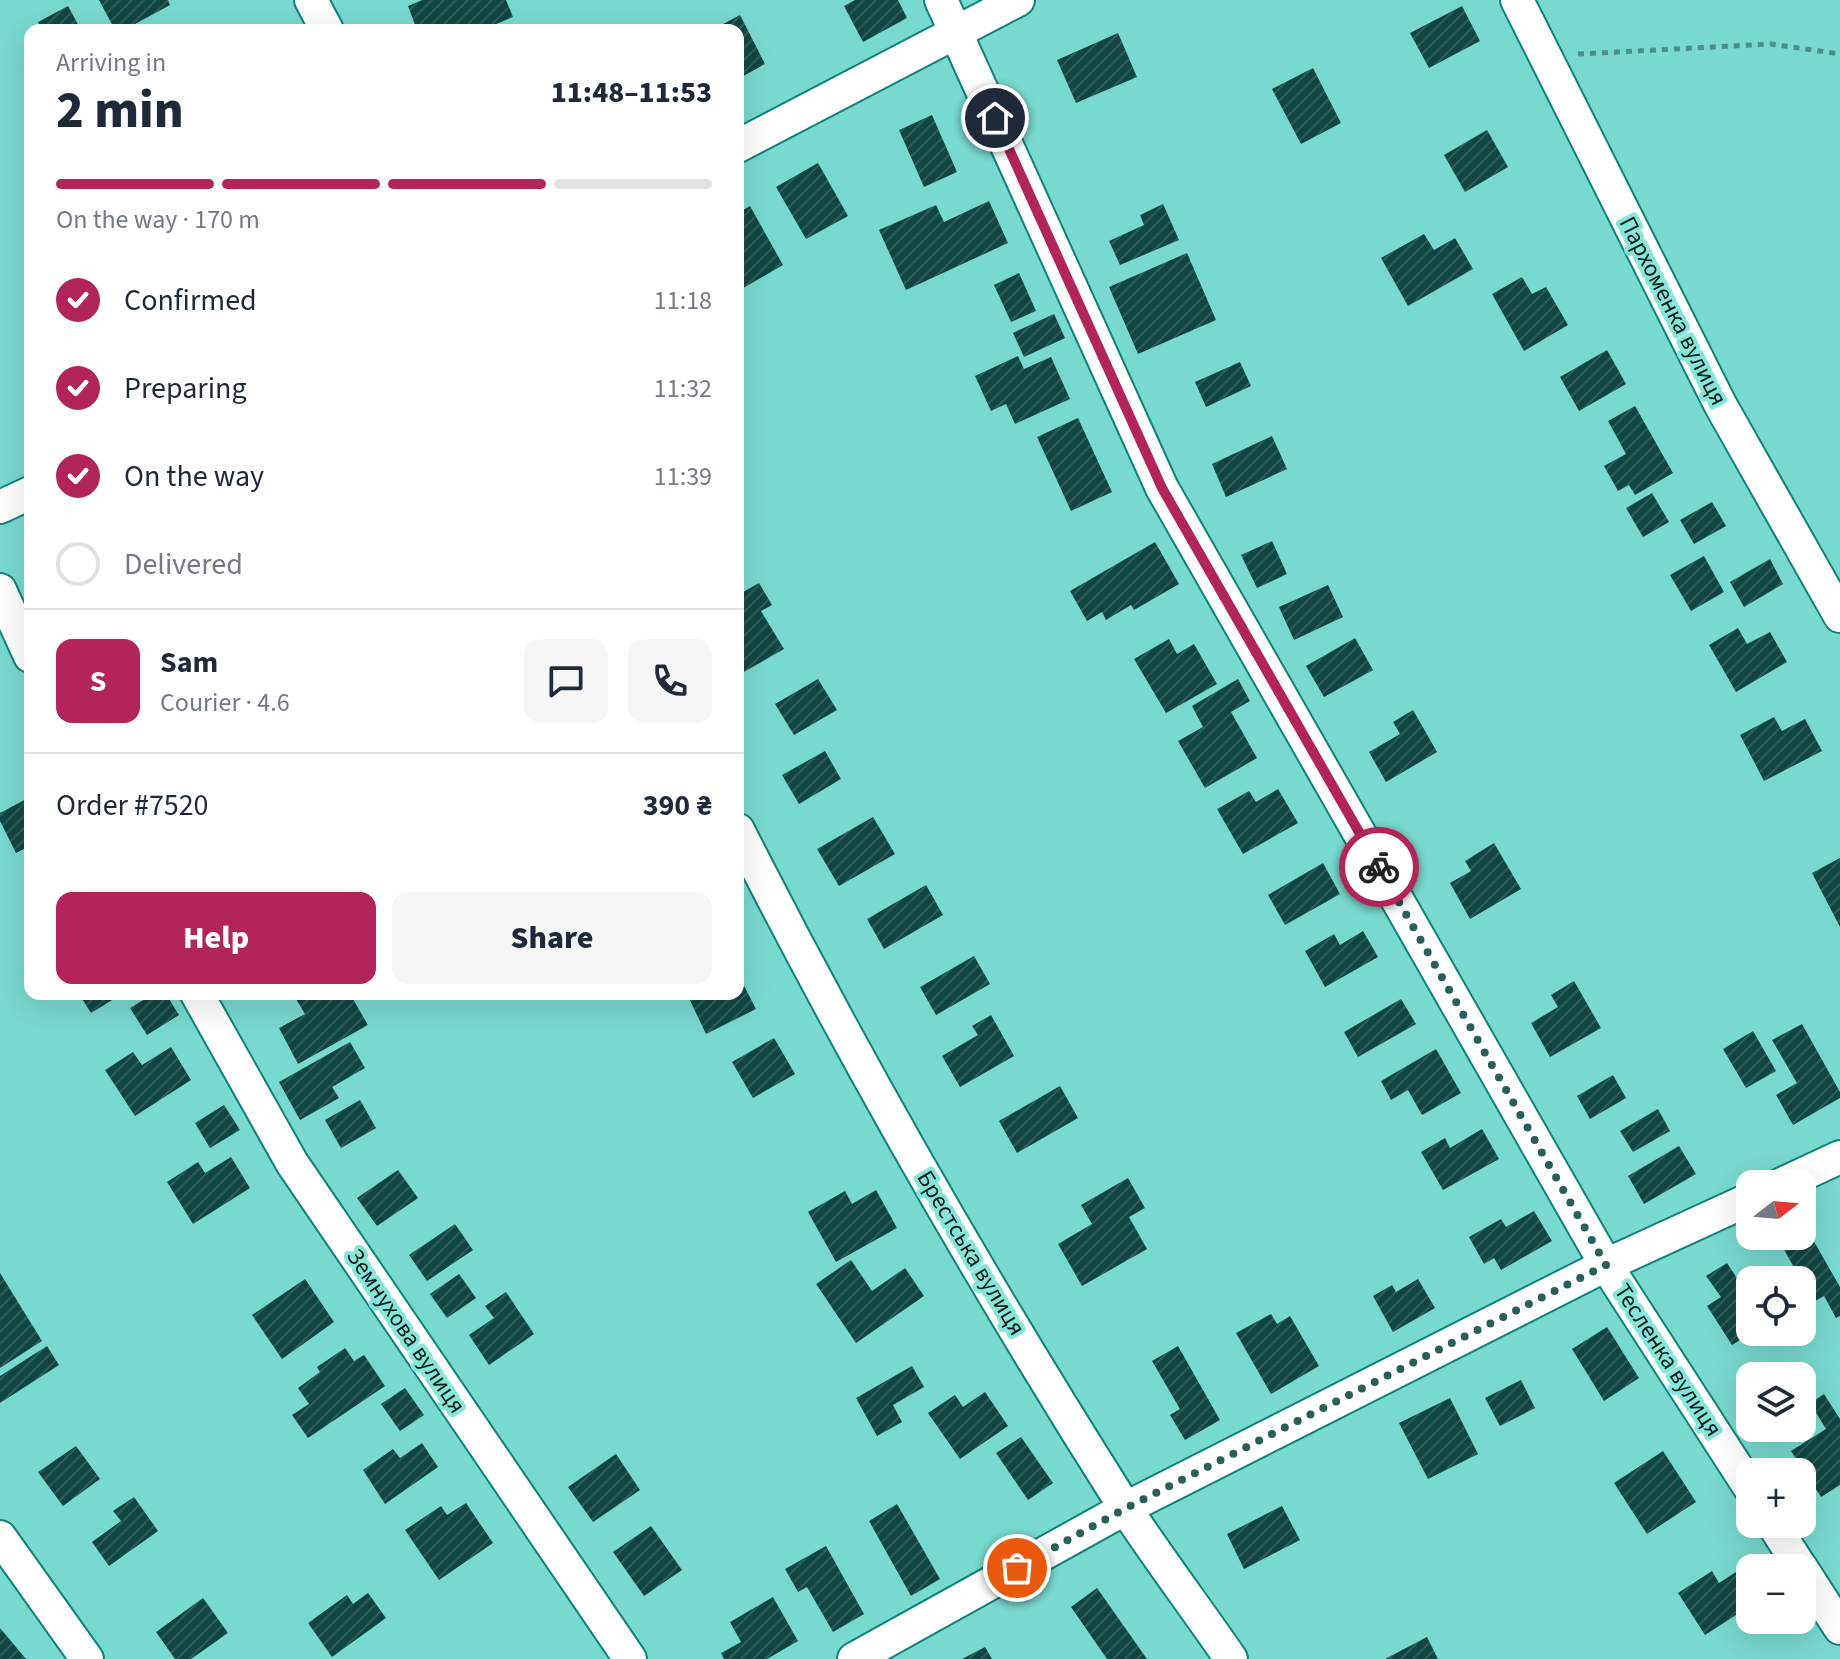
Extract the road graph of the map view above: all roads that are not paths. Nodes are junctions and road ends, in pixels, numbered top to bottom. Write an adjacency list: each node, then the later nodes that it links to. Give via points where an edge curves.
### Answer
1 (311, 0): 5 (street)
2 (941, 0): 6 (street, Тесленка вулиця)
3 (1018, 0): 6 (street)
4 (1517, 0): 11 (street, Пархоменка вулиця, via 1721,406)
5 (324, 24)
6 (956, 32): 7 (street); 18 (street, Тесленка вулиця, via 1162,488)
7 (744, 143)
8 (24, 496): 9 (street)
9 (0, 507)
10 (0, 590): 12 (street)
11 (1840, 616)
12 (24, 643)
13 (744, 842): 20 (street, Брестська вулиця, via 953,1226)
14 (200, 1000): 25 (street, Земнухова вулиця, via 292,1163)
15 (1840, 1157): 16 (street)
16 (1812, 1170)
17 (1736, 1205): 18 (street)
18 (1606, 1265): 19 (street, Тесленка вулиця); 20 (street)
19 (1736, 1466)
20 (1126, 1508): 26 (street); 27 (street, Брестська вулиця)
21 (0, 1537): 24 (street)
22 (1816, 1590): 23 (street)
23 (1840, 1628)
24 (87, 1659)
25 (630, 1659)
26 (854, 1659)
27 (1231, 1659)

